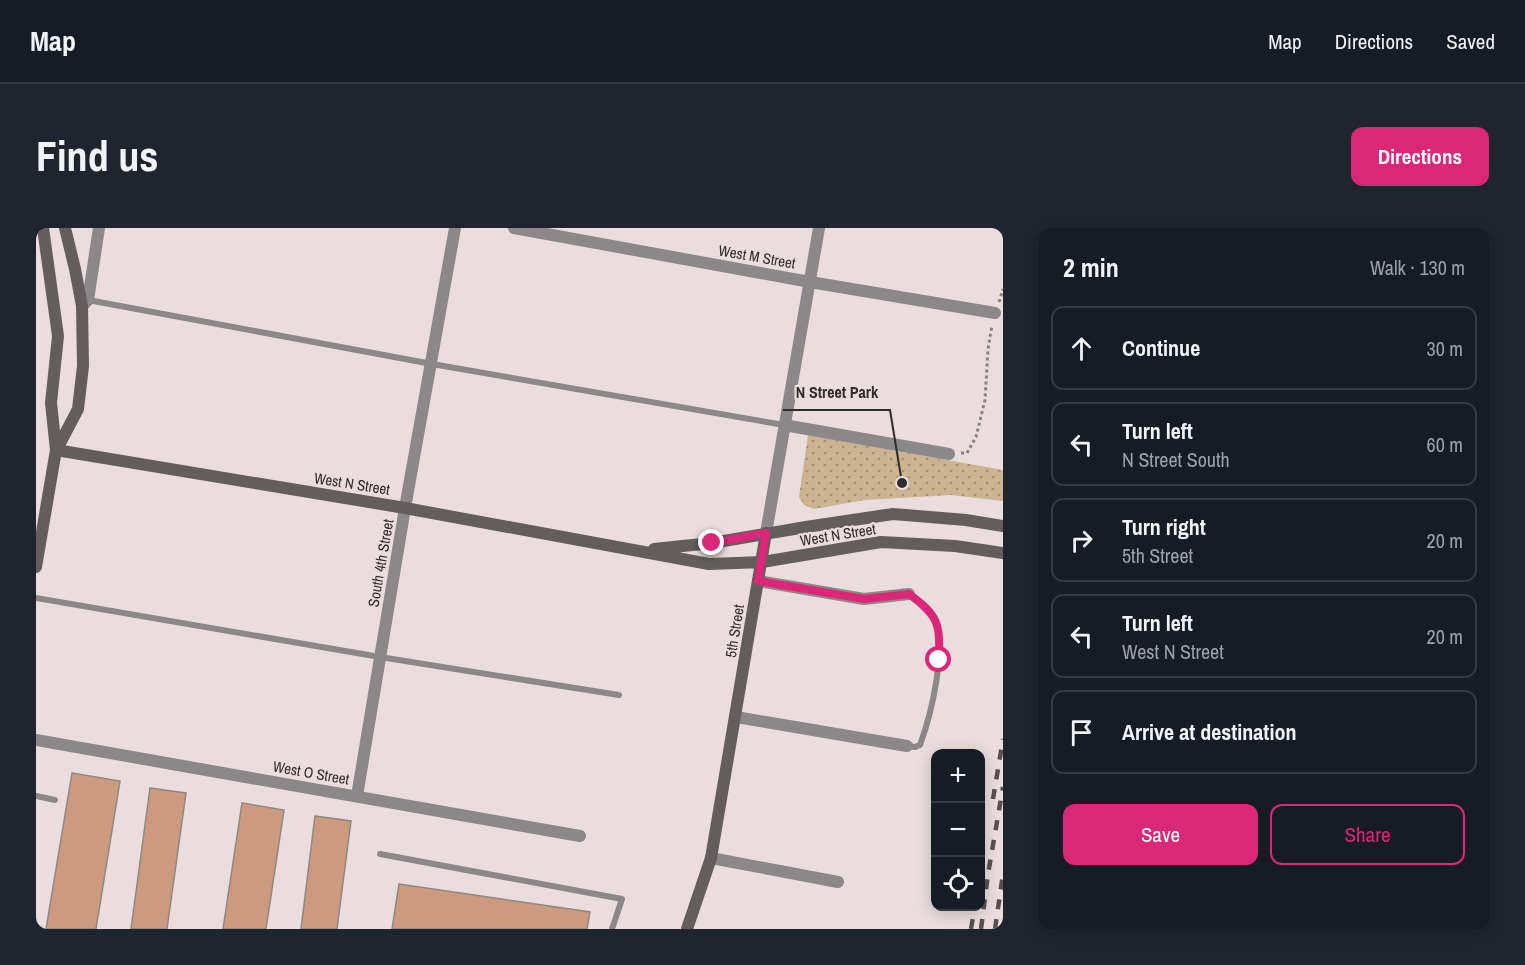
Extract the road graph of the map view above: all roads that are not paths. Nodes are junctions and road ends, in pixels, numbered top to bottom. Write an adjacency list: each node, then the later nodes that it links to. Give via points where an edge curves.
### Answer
1 (43, 228): 12 (street, via 57,336 51,403)
2 (65, 228): 8 (street)
3 (99, 228): 8 (street)
4 (455, 228): 10 (street, South 4th Street)
5 (514, 228): 7 (street, West M Street)
6 (819, 228): 7 (street, 5th Street)
7 (810, 282): 9 (street, West M Street); 11 (street, 5th Street)
8 (85, 303): 10 (lane); 12 (street, via 78,409)
9 (994, 313)
10 (432, 364): 11 (lane); 14 (street, South 4th Street)
11 (784, 425): 13 (street); 16 (street, 5th Street)
12 (56, 450): 14 (street, West N Street); 17 (street)
13 (949, 454)
14 (405, 508): 18 (street, West N Street); 25 (street, South 4th Street)
15 (1003, 526): 16 (street, West N Street, via 893,514)
16 (766, 533): 18 (street, West N Street); 20 (street, 5th Street)
17 (38, 541): 21 (street)
18 (643, 551): 20 (street, West N Street, via 709,564)
19 (1003, 554): 20 (street, West N Street, via 955,546 881,542)
20 (762, 562): 22 (street, 5th Street)
21 (36, 567)
22 (758, 581): 23 (street, via 864,599); 27 (street, 5th Street)
23 (909, 594): 29 (lane, via 927,607 935,619 939,660 921,745)
24 (36, 598): 25 (lane)
25 (380, 657): 26 (lane); 31 (street, South 4th Street)
26 (619, 695)
27 (736, 717): 29 (street); 35 (street, 5th Street)
28 (36, 740): 31 (street, West O Street)
29 (907, 746)
30 (36, 796): 32 (lane)
31 (357, 796): 33 (street, West O Street)
32 (55, 800)
33 (580, 836)
34 (380, 854): 37 (lane, via 622,899)
35 (711, 858): 36 (street); 38 (street, 5th Street)
36 (838, 882)
37 (612, 929)
38 (687, 929)

